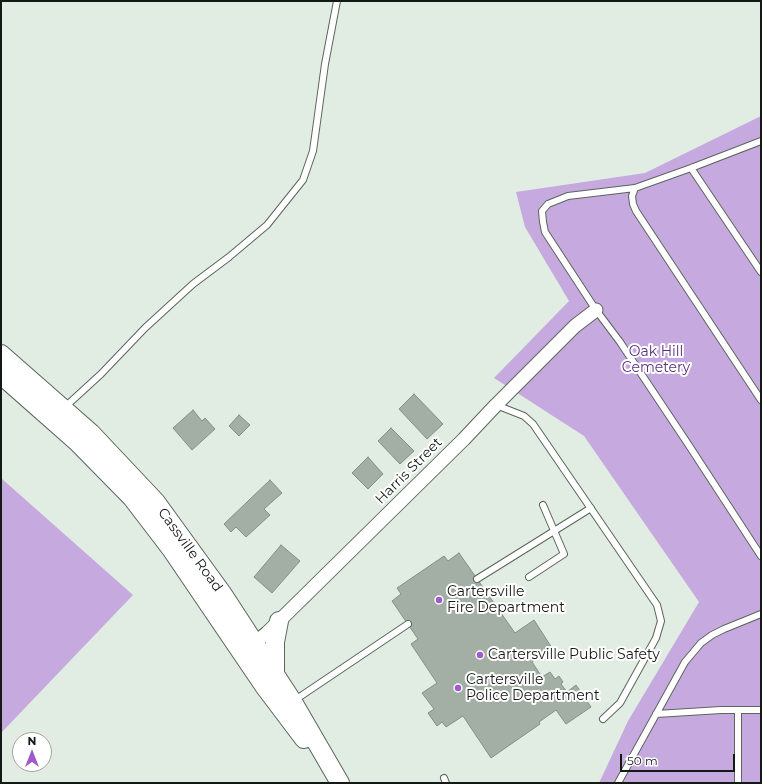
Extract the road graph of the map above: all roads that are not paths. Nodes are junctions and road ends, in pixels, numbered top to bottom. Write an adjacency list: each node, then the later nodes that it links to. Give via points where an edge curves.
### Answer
1 (337, 1): 11 (lane, via 313,151 303,180 267,225 193,284)
2 (761, 141): 3 (lane)
3 (691, 168): 4 (lane); 5 (lane)
4 (634, 188): 6 (lane, via 568,196 548,204 542,211 545,232); 9 (lane, via 632,196 636,211)
5 (761, 272)
6 (596, 310): 10 (street, Harris Street, via 574,326); 15 (lane)
7 (1, 354): 11 (main road, Cassville Road)
8 (1, 375): 21 (main road, Cassville Road, via 55,421 132,498)
9 (761, 400)
10 (496, 405): 13 (lane, via 524,416 533,424); 19 (street, Harris Street)
11 (64, 408): 21 (main road, Cassville Road, via 113,455 156,502 222,593)
12 (543, 505): 14 (lane)
13 (591, 508): 14 (lane); 27 (lane, via 657,605 662,621 656,638 620,703)
14 (553, 531): 16 (lane, via 564,554); 17 (lane)
15 (761, 556)
16 (529, 577)
17 (477, 579)
18 (761, 614): 26 (lane, via 724,629 701,643 685,662)
19 (279, 621): 21 (street, Harris Street); 22 (main road, via 275,642)
20 (408, 624): 23 (lane)
21 (248, 648): 22 (main road, Cassville Road); 28 (main road, Cassville Road, via 282,711)
22 (275, 674): 23 (main road, Cassville Road)
23 (293, 702): 28 (main road, Cassville Road)
24 (738, 710): 25 (lane); 26 (lane); 30 (lane)
25 (761, 710)
26 (656, 714): 29 (lane)
27 (602, 719)
28 (339, 781)
29 (618, 783)
30 (738, 783)

